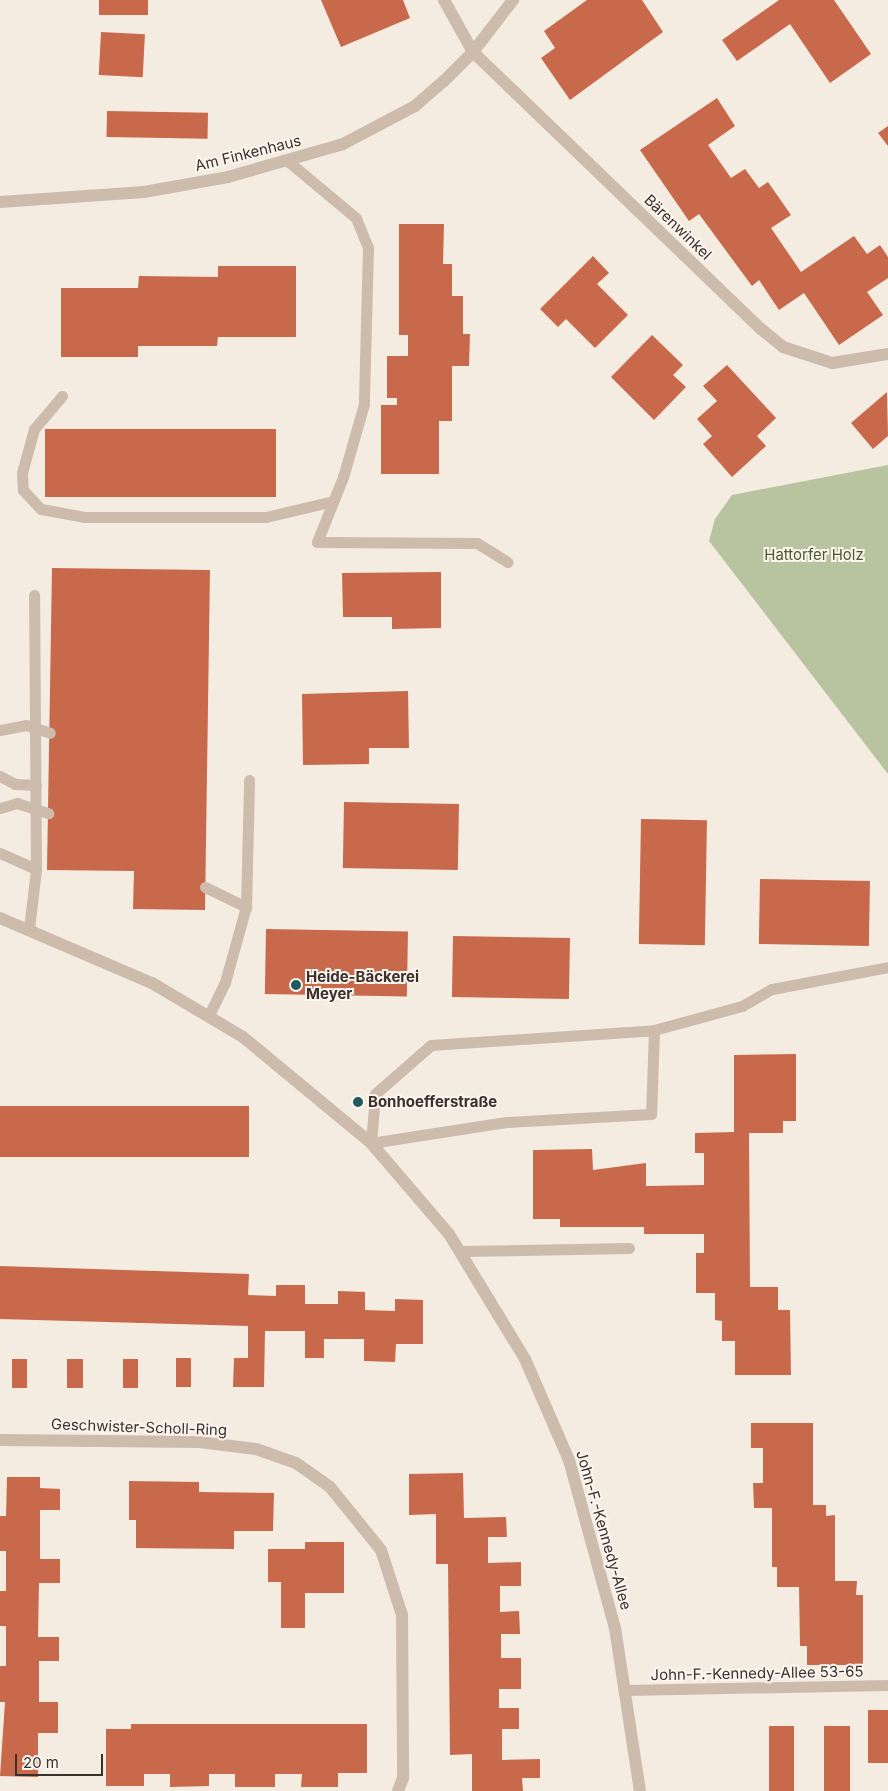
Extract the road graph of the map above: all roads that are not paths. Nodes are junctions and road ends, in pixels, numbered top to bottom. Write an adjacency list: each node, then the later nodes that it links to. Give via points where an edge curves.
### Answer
1 (444, 0): 3 (street, Bärenwinkel)
2 (513, 0): 3 (street)
3 (473, 52): 4 (street, Am Finkenhaus, via 415,106 343,144); 6 (street, Bärenwinkel, via 783,347 832,363)
4 (289, 162): 5 (street, Am Finkenhaus, via 144,192); 8 (lane, via 356,218 367,236 364,404)
5 (0, 202)
6 (888, 354)
7 (62, 396): 8 (lane, via 34,429 22,473 23,490 41,509 84,517 266,517)
8 (333, 501): 9 (lane, via 317,542 477,543)
9 (508, 562)
10 (34, 594): 15 (lane)
11 (0, 730): 12 (lane, bridge, via 26,725)
12 (50, 733)
13 (0, 776): 15 (lane, via 15,784)
14 (249, 780): 21 (lane)
15 (36, 785): 19 (lane)
16 (0, 808): 17 (lane, bridge, via 17,803)
17 (48, 813)
18 (0, 853): 19 (lane)
19 (36, 869): 23 (lane)
20 (205, 887): 21 (lane)
21 (246, 907): 25 (lane, via 225,982)
22 (0, 918): 23 (street, John-F.-Kennedy-Allee)
23 (29, 929): 25 (street, John-F.-Kennedy-Allee, via 113,964)
24 (888, 967): 26 (lane, via 772,989 742,1006)
25 (209, 1015): 27 (street, John-F.-Kennedy-Allee, via 296,1077)
26 (654, 1030): 27 (lane, via 431,1045 375,1094); 27 (lane, via 651,1114 506,1122)
27 (371, 1144): 29 (street, John-F.-Kennedy-Allee, via 417,1193)
28 (629, 1248): 29 (lane)
29 (460, 1251): 32 (street, John-F.-Kennedy-Allee, via 525,1359 569,1460 597,1552)
30 (0, 1440): 33 (street, Geschwister-Scholl-Ring, via 199,1442 256,1449 296,1463 330,1487 381,1550 402,1615 403,1778)
31 (888, 1685): 32 (lane, John-F.-Kennedy-Allee 53-65)
32 (626, 1690): 34 (street, John-F.-Kennedy-Allee)
33 (398, 1791)
34 (640, 1791)

